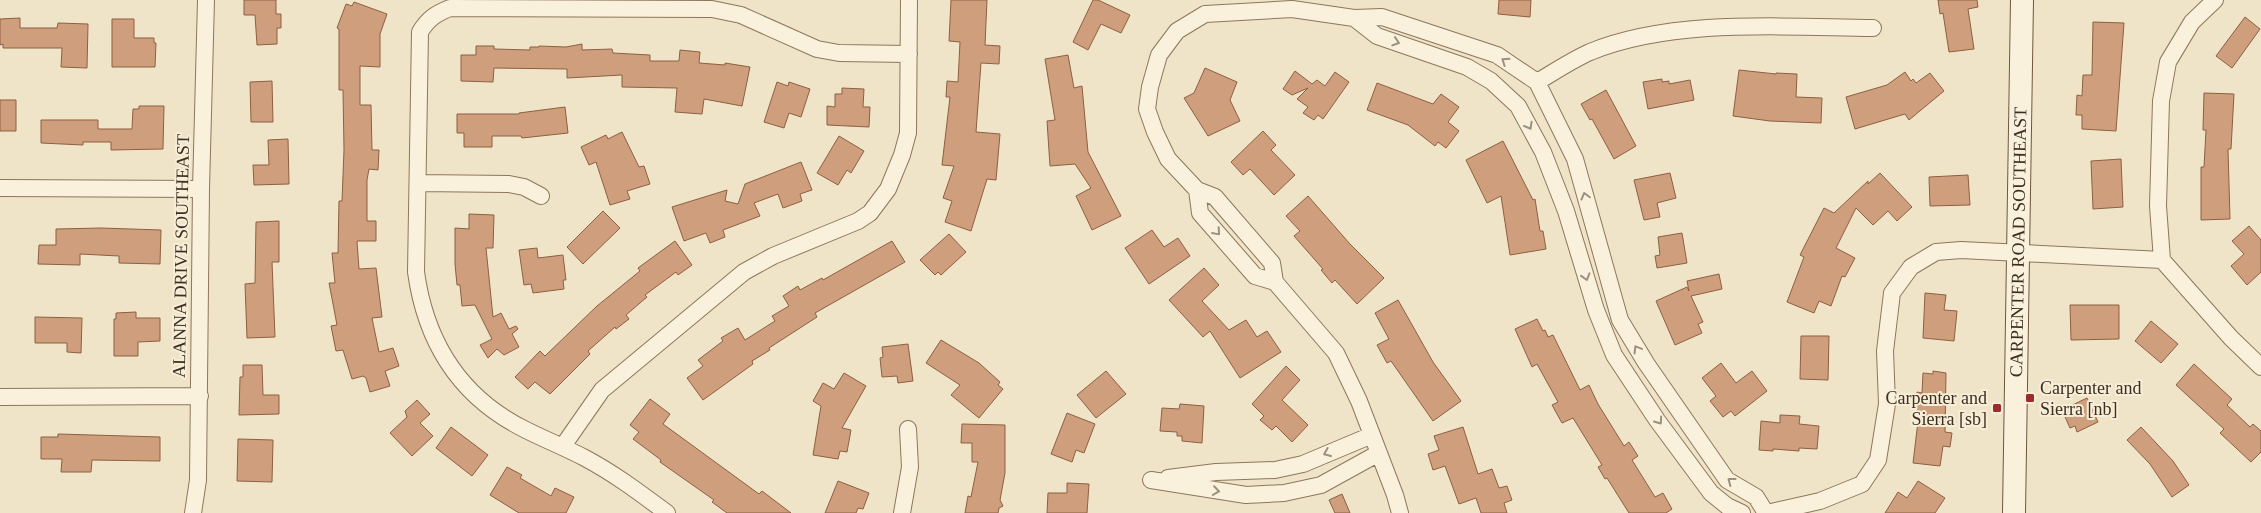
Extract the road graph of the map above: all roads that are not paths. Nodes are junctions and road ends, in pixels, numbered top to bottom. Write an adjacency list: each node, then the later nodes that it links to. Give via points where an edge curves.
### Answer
1 (206, 0): 11 (street, ALANNA DRIVE SOUTHEAST)
2 (909, 0): 7 (street)
3 (2022, 0): 14 (street, CARPENTER ROAD SOUTHEAST)
4 (2215, 0): 15 (street, via 2192,22 2168,62 2161,102 2158,206)
5 (1354, 18): 8 (street, one-way to 5, via 1497,55 1382,17); 12 (street, via 1292,10 1239,11 1205,14 1177,31 1159,54 1146,109 1168,159); 28 (street, one-way to 28, via 1377,36 1467,67 1491,81 1518,106 1543,152 1566,211 1596,310 1614,355 1710,493)
6 (1873, 28): 8 (street, via 1712,28 1639,37 1590,53)
7 (909, 54): 9 (street, via 839,53 817,49 741,15 712,9 450,8 436,13 420,32); 22 (street, via 908,133 888,188 870,213 744,272 602,390)
8 (1537, 82): 29 (street, one-way to 8, via 1756,497 1727,480 1620,320 1575,159)
9 (418, 183): 13 (street, via 509,184); 22 (street, via 416,272 420,300 439,348 471,394 526,430)
10 (0, 188): 11 (street)
11 (200, 189): 18 (street, ALANNA DRIVE SOUTHEAST)
12 (1197, 190): 16 (street, via 1215,197 1272,263); 16 (street, one-way to 16, via 1200,214 1255,276)
13 (541, 196)
14 (2018, 252): 15 (street); 29 (street, via 1936,252 1911,268 1892,293 1885,351 1887,404 1878,460 1862,484 1820,501); 30 (street, CARPENTER ROAD SOUTHEAST)
15 (2162, 260): 17 (street, via 2230,338)
16 (1275, 282): 21 (street, via 1336,353)
17 (2261, 366)
18 (200, 396): 19 (street); 24 (street, ALANNA DRIVE SOUTHEAST, via 198,480)
19 (0, 398)
20 (908, 429): 26 (street, via 910,466)
21 (1372, 434): 23 (street); 23 (street, one-way to 23, via 1303,464 1275,470 1216,472 1151,480 1246,495 1284,493 1320,485)
22 (563, 446): 25 (street, via 622,478)
23 (1378, 453): 27 (street)
24 (193, 513)
25 (667, 513)
26 (902, 513)
27 (1400, 513)
28 (1742, 513)
29 (1767, 513)
30 (2014, 513)

